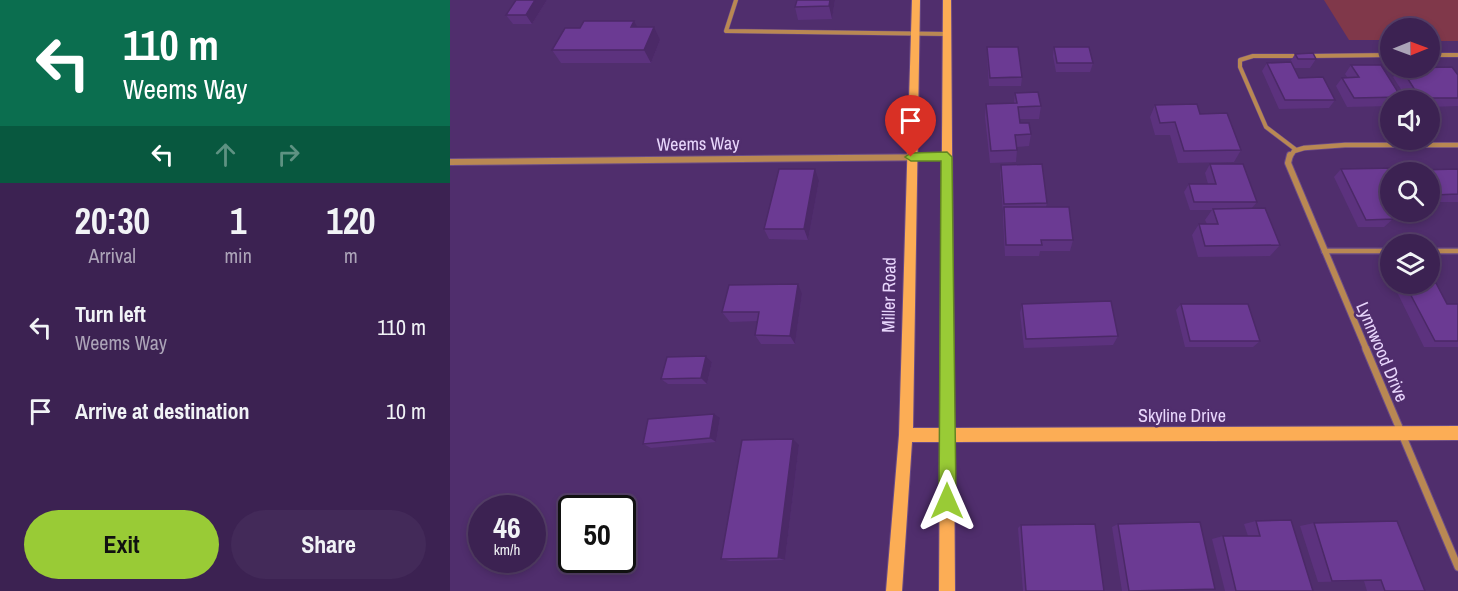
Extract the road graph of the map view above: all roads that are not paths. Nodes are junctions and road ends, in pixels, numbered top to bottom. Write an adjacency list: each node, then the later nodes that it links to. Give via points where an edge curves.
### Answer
1 (736, 0): 4 (lane, via 726,31)
2 (916, 0): 4 (main road, Miller Road)
3 (947, 0): 5 (main road)
4 (914, 33): 5 (lane); 11 (main road, Miller Road)
5 (947, 34): 12 (main road)
6 (1380, 55): 10 (lane, via 1253,56 1240,60 1266,127)
7 (1440, 55): 8 (lane)
8 (1458, 55)
9 (1458, 145): 10 (street, via 1328,145)
10 (1295, 149): 14 (street, Lynnwood Drive, via 1288,163)
11 (911, 157): 12 (street, Weems Way); 13 (street, Weems Way); 21 (main road, Miller Road)
12 (947, 157): 20 (main road)
13 (450, 162)
14 (1323, 251): 15 (lane); 18 (street, Lynnwood Drive)
15 (1380, 251)
16 (1440, 251): 17 (lane)
17 (1458, 251)
18 (1400, 433): 19 (main road, Skyline Drive); 20 (main road, Skyline Drive); 22 (street, Lynnwood Drive)
19 (1458, 433)
20 (947, 434): 21 (main road, Skyline Drive); 24 (main road)
21 (906, 435): 23 (main road, Miller Road)
22 (1458, 567)
23 (894, 591)
24 (947, 591)

